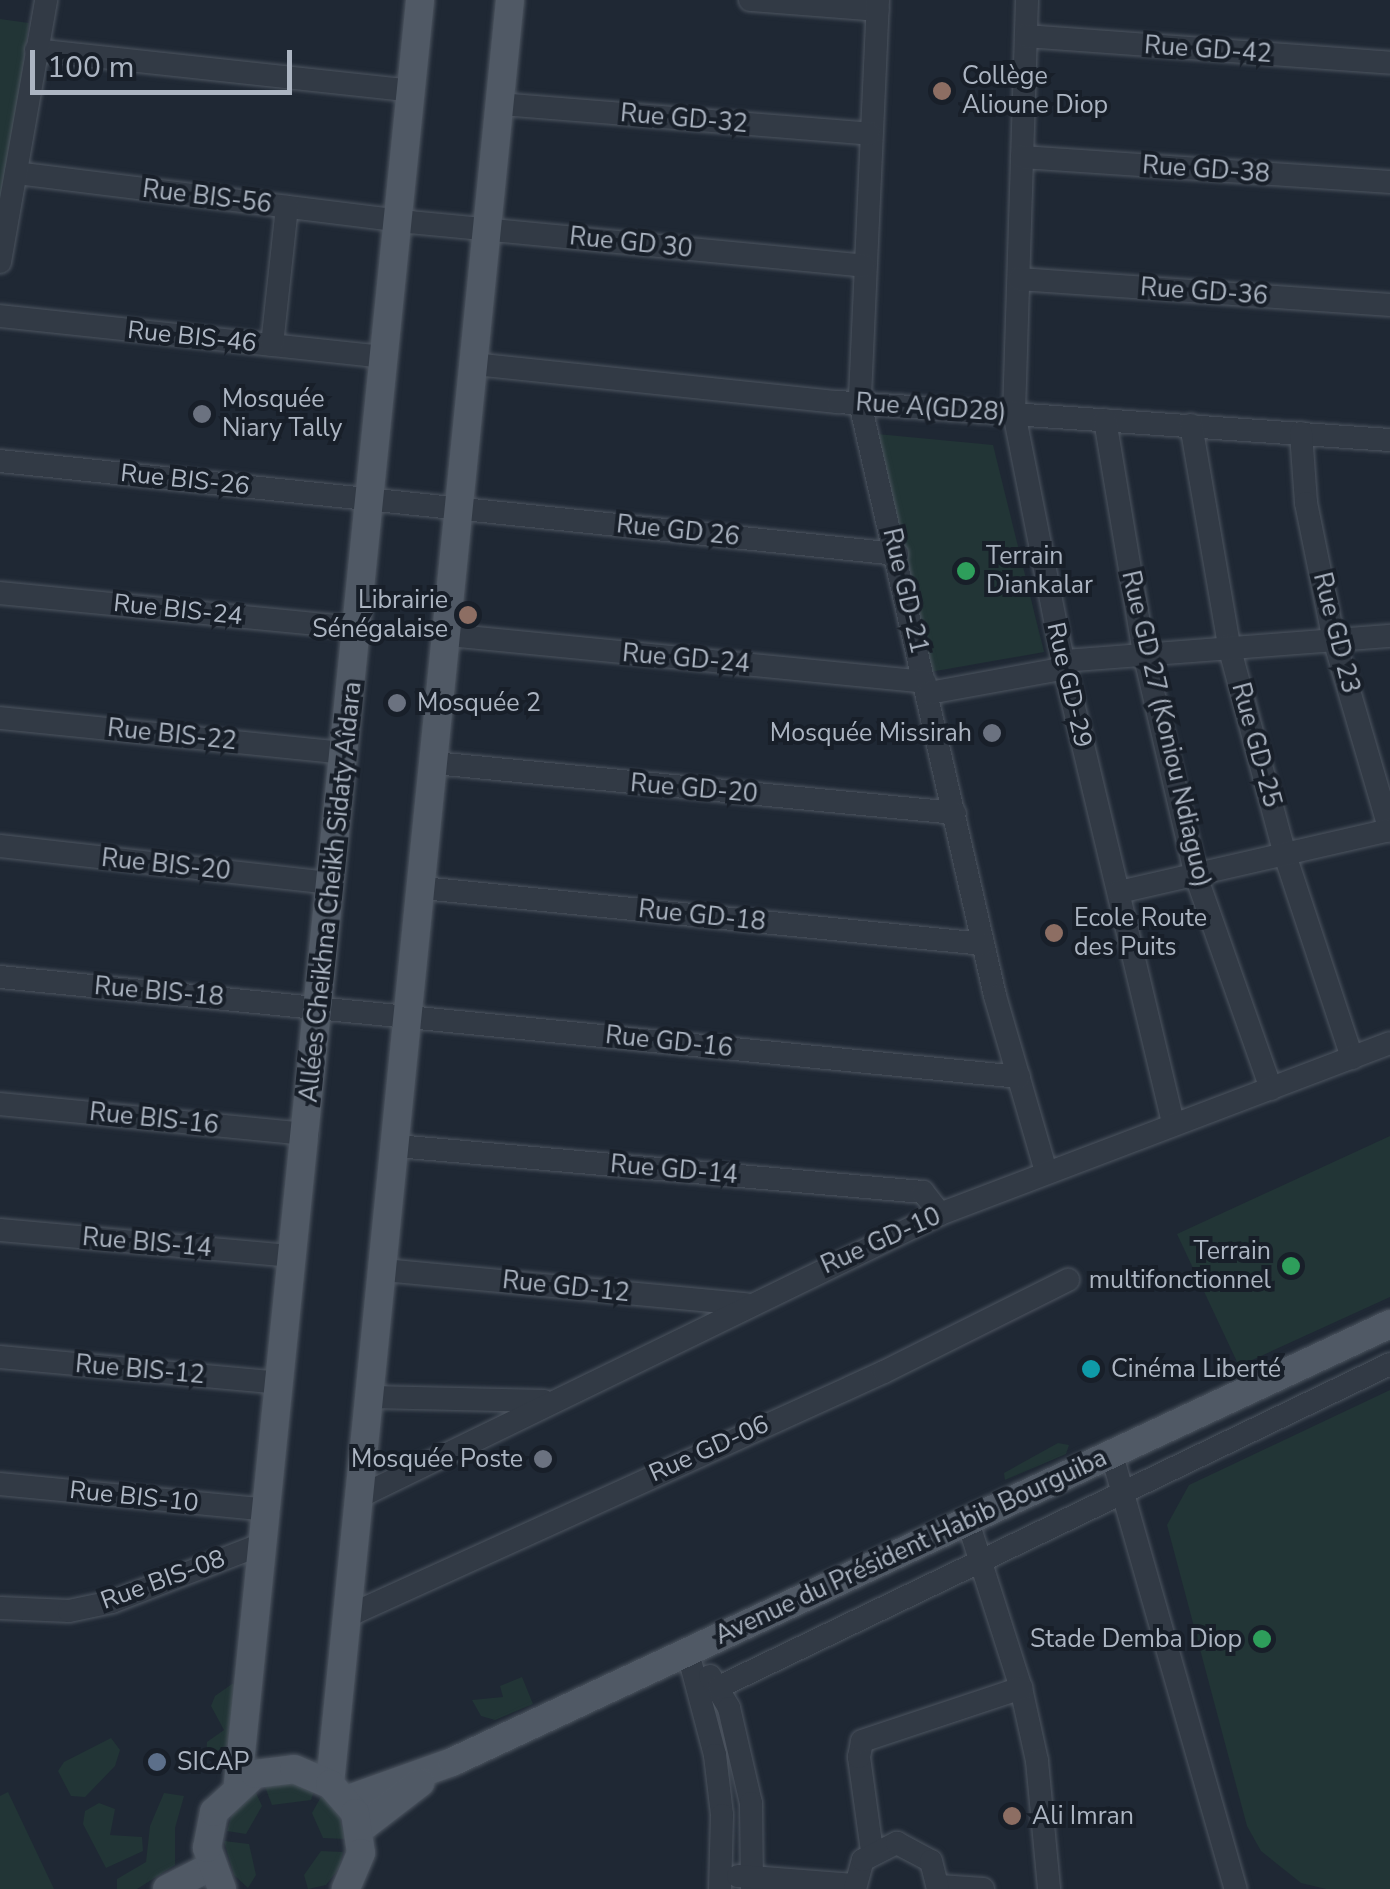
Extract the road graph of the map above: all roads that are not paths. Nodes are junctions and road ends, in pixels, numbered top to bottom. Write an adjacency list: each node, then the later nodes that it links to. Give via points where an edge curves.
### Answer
1 (46, 0): 8 (street)
2 (420, 0): 10 (main road, Allées Cheikhna Cheikh Sidaty Aîdara)
3 (510, 0): 11 (main road)
4 (750, 0): 6 (street)
5 (1027, 0): 7 (street, Rue GD-29)
6 (878, 5): 12 (street, Rue GD-21)
7 (1026, 36): 9 (street, Rue GD-42); 13 (street, Rue GD-29)
8 (36, 50): 10 (street); 14 (street)
9 (1390, 63)
10 (411, 91): 17 (main road, Allées Cheikhna Cheikh Sidaty Aîdara)
11 (500, 104): 12 (street, Rue GD-32); 18 (main road)
12 (869, 134): 20 (street, Rue GD-21)
13 (1022, 158): 15 (street, Rue GD-38); 21 (street, Rue GD-29)
14 (16, 173): 16 (street, Rue BIS-56); 19 (street)
15 (1390, 182)
16 (287, 207): 17 (street, Rue BIS-56); 24 (street)
17 (404, 221): 18 (street, Rue GD 30); 25 (main road, Allées Cheikhna Cheikh Sidaty Aîdara)
18 (482, 229): 20 (street, Rue GD 30); 26 (main road)
19 (0, 262)
20 (864, 266): 27 (street, Rue GD-21)
21 (1018, 278): 22 (street, Rue GD-36); 28 (street, Rue GD-29)
22 (1390, 304)
23 (0, 316): 24 (street, Rue BIS-46)
24 (272, 345): 25 (street, Rue BIS-46)
25 (384, 357): 34 (main road, Allées Cheikhna Cheikh Sidaty Aîdara)
26 (474, 364): 27 (street, Rue A(GD28)); 35 (main road)
27 (860, 403): 28 (street, Rue A(GD28)); 36 (street, Rue GD-21)
28 (1014, 413): 29 (street, Rue A(GD28)); 44 (street, Rue GD-29)
29 (1105, 420): 30 (street, Rue A(GD28)); 43 (street, Rue GD 27 (Koniou Ndiaguo))
30 (1191, 425): 31 (street, Rue A(GD28)); 42 (street, Rue GD-25)
31 (1301, 432): 32 (street, Rue A(GD28)); 40 (street, Rue GD 23, via 1306,503)
32 (1390, 440)
33 (0, 462): 34 (street, Rue BIS-26)
34 (378, 499): 35 (street, Rue BIS-26); 38 (main road, Allées Cheikhna Cheikh Sidaty Aîdara)
35 (453, 508): 36 (street, Rue GD 26); 39 (main road)
36 (897, 554): 45 (street, Rue GD-21)
37 (0, 593): 38 (street, Rue BIS-24)
38 (357, 628): 47 (main road, Allées Cheikhna Cheikh Sidaty Aîdara)
39 (447, 636): 45 (street, Rue GD-24); 48 (main road)
40 (1333, 636): 41 (street, Rue GD-24); 42 (street, Rue GD-24); 50 (street, Rue GD 23)
41 (1390, 636)
42 (1229, 646): 43 (street, Rue GD-24); 52 (street, Rue GD-25)
43 (1144, 653): 44 (street, Rue GD-24); 53 (street, Rue GD 27 (Koniou Ndiaguo))
44 (1064, 665): 45 (street, Rue GD-24); 56 (street, Rue GD-29)
45 (927, 688): 49 (street, Rue GD-21)
46 (0, 718): 47 (street, Rue BIS-22)
47 (344, 752): 54 (main road, Allées Cheikhna Cheikh Sidaty Aîdara)
48 (434, 763): 49 (street, Rue GD-20); 55 (main road)
49 (954, 814): 57 (street, Rue GD-21)
50 (1390, 830): 52 (street)
51 (0, 846): 54 (street, Rue BIS-20)
52 (1285, 855): 53 (street); 62 (street, Rue GD-25)
53 (1196, 874): 56 (street); 64 (street, Rue GD 27 (Koniou Ndiaguo))
54 (332, 883): 59 (main road, Allées Cheikhna Cheikh Sidaty Aîdara)
55 (422, 888): 57 (street, Rue GD-18); 60 (main road)
56 (1119, 892): 66 (street, Rue GD-29)
57 (983, 944): 63 (street, Rue GD-21)
58 (0, 977): 59 (street, Rue BIS-18)
59 (328, 1008): 60 (street, Rue GD-16); 67 (main road, Allées Cheikhna Cheikh Sidaty Aîdara)
60 (404, 1015): 63 (street, Rue GD-16); 68 (main road)
61 (1390, 1044): 62 (street, Rue GD-10)
62 (1352, 1058): 64 (street, Rue GD-10)
63 (1018, 1077): 69 (street, Rue GD-21)
64 (1271, 1089): 66 (street, Rue GD-10)
65 (0, 1104): 67 (street, Rue BIS-16)
66 (1172, 1123): 69 (street, Rue GD-10)
67 (308, 1134): 72 (main road, Allées Cheikhna Cheikh Sidaty Aîdara)
68 (396, 1146): 70 (street, Rue GD-14, via 923,1192); 73 (main road)
69 (1046, 1171): 70 (street, Rue GD-10)
70 (940, 1214): 75 (street, Rue GD-10)
71 (0, 1230): 72 (street, Rue BIS-14)
72 (294, 1256): 79 (main road, Allées Cheikhna Cheikh Sidaty Aîdara)
73 (384, 1270): 75 (street, Rue GD-12); 80 (main road)
74 (1068, 1280): 91 (street, Rue GD-06, via 884,1372)
75 (748, 1304): 81 (street, Rue GD-10)
76 (1390, 1324): 82 (main road, Avenue du Président Habib Bourguiba)
77 (0, 1357): 79 (street, Rue BIS-12)
78 (1390, 1364): 84 (street)
79 (281, 1383): 86 (main road, Allées Cheikhna Cheikh Sidaty Aîdara)
80 (371, 1396): 81 (street, Rue GD-10); 85 (main road)
81 (547, 1402): 85 (street)
82 (1112, 1455): 84 (street); 87 (main road, Avenue du Président Habib Bourguiba)
83 (0, 1484): 86 (street, Rue BIS-10)
84 (1122, 1492): 89 (street); 109 (street)
85 (368, 1493): 91 (main road)
86 (269, 1510): 88 (main road, Allées Cheikhna Cheikh Sidaty Aîdara)
87 (968, 1522): 89 (street); 92 (main road, Avenue du Président Habib Bourguiba)
88 (265, 1543): 90 (street, Rue BIS-08, via 112,1602 69,1611); 96 (main road, Allées Cheikhna Cheikh Sidaty Aîdara)
89 (981, 1556): 93 (street); 94 (street)
90 (0, 1608)
91 (350, 1615): 97 (main road)
92 (691, 1658): 93 (street); 95 (main road, Avenue du Président Habib Bourguiba); 101 (street, via 715,1755)
93 (718, 1687): 102 (street, via 738,1738 751,1803)
94 (1021, 1688): 99 (street, via 862,1742); 108 (street, via 1037,1761)
95 (432, 1772): 97 (main road, Avenue du Président Habib Bourguiba); 98 (main road, Avenue du Président Habib Bourguiba)
96 (238, 1784): 97 (main road, via 274,1768 294,1768); 100 (main road, via 214,1812)
97 (338, 1791): 98 (main road)
98 (360, 1829): 106 (main road, via 361,1854)
99 (872, 1851): 103 (street); 104 (street, via 897,1843 922,1852)
100 (216, 1878): 105 (main road)
101 (721, 1882): 102 (street)
102 (753, 1882): 103 (street)
103 (854, 1887)
104 (938, 1887): 107 (street)
105 (168, 1889)
106 (346, 1889)
107 (983, 1889)
108 (1048, 1889)
109 (1236, 1889)

